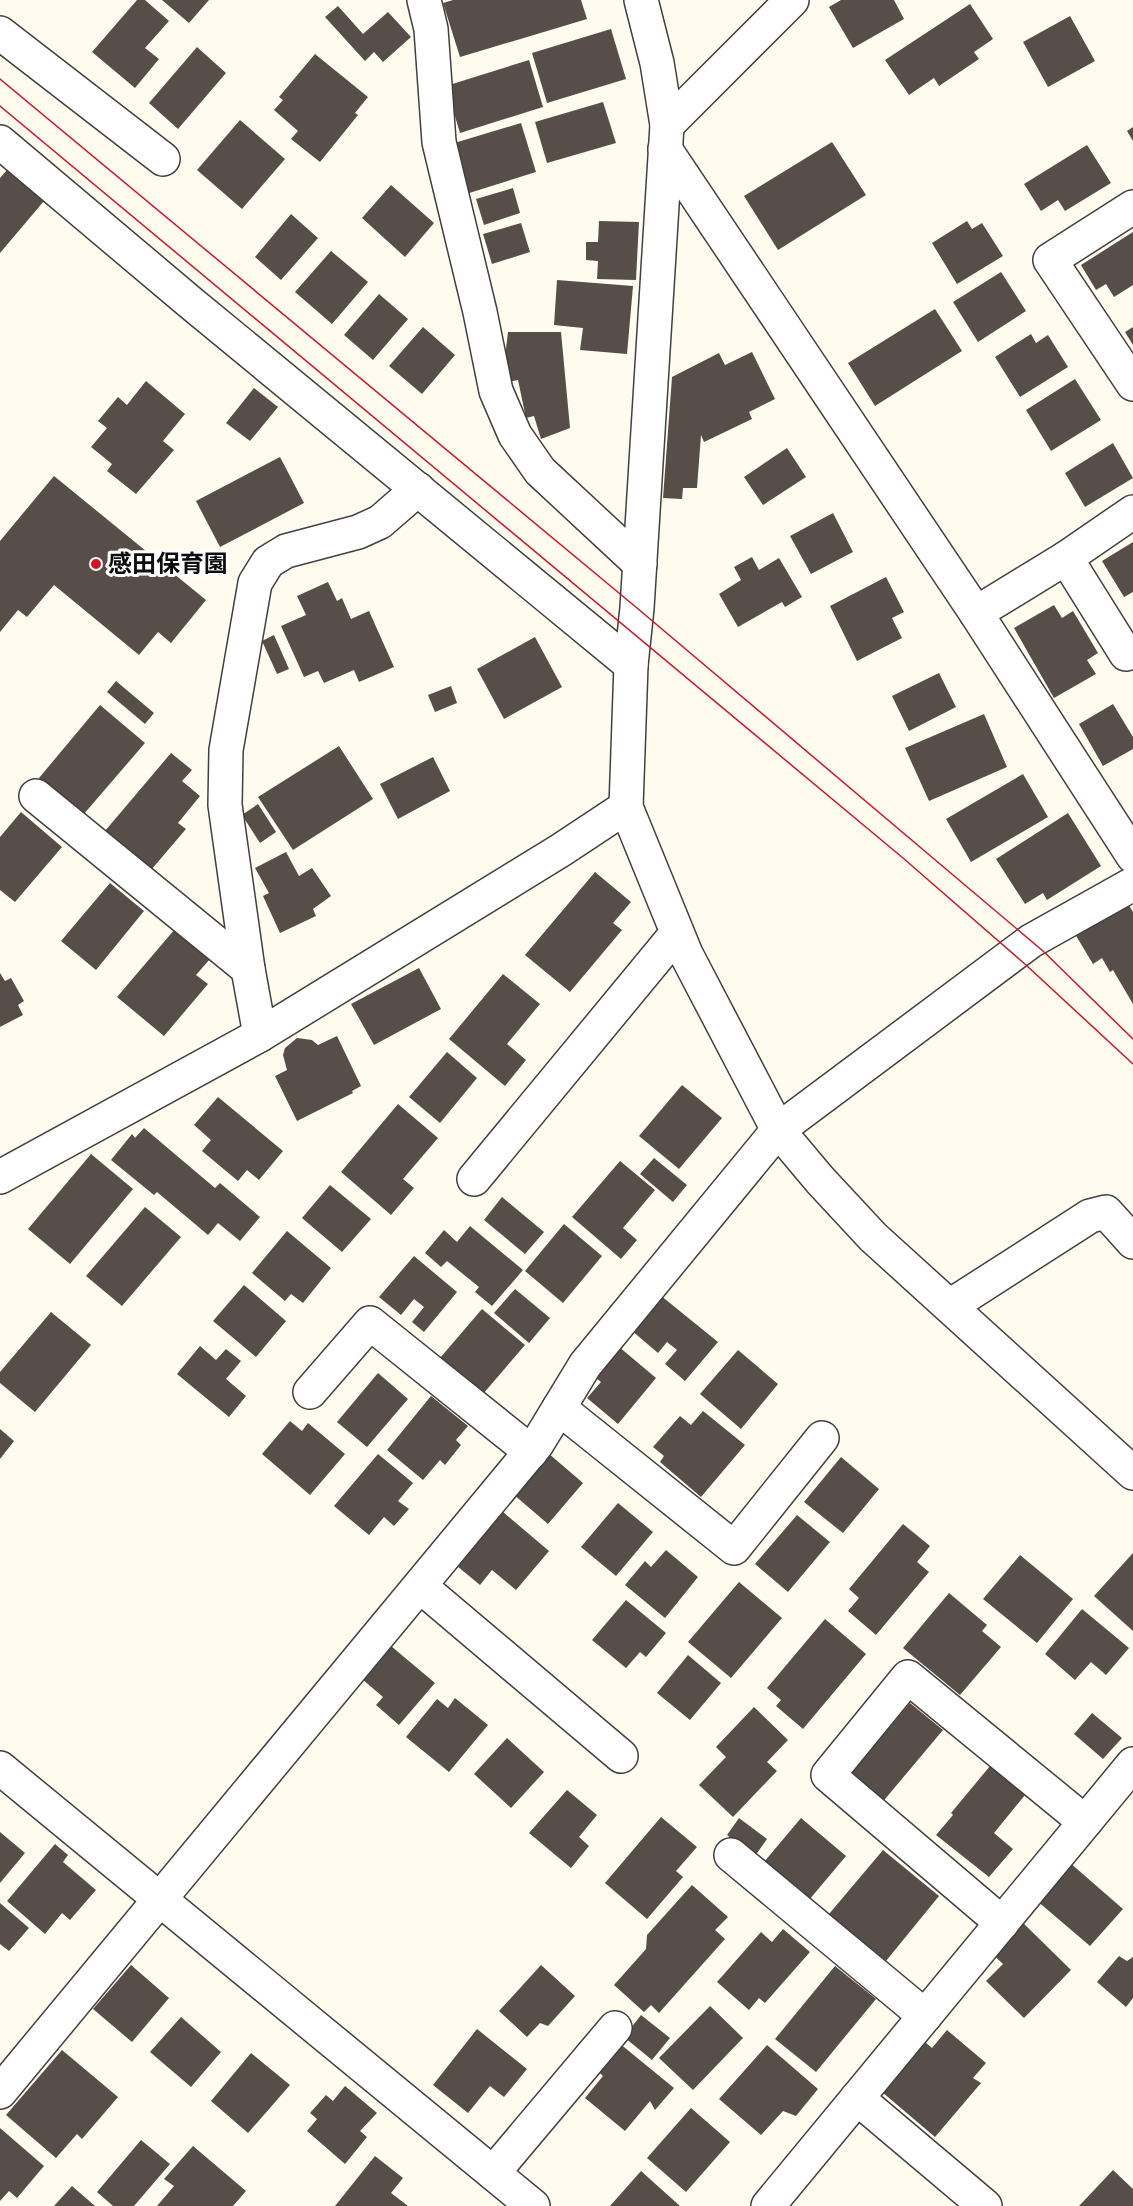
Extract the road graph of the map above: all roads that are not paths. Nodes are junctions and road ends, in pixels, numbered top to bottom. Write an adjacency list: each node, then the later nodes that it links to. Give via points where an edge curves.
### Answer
1 (424, 0): 13 (street, via 432,29 439,142 496,391 516,435 540,471)
2 (641, 0): 5 (street, via 657,63)
3 (792, 0): 5 (street)
4 (0, 33): 7 (street)
5 (666, 137): 13 (street); 14 (street)
6 (0, 141): 10 (street)
7 (163, 159)
8 (1133, 207): 9 (street, via 1050,260)
9 (1133, 384)
10 (418, 489): 16 (street); 22 (street, via 380,522 358,532 286,551 268,562 255,583 226,750 225,805)
11 (1133, 512): 12 (street)
12 (1066, 558): 14 (street); 15 (street)
13 (640, 564): 16 (street)
14 (976, 613): 19 (street)
15 (1126, 654)
16 (631, 664): 18 (street)
17 (36, 796): 22 (street)
18 (626, 807): 21 (street); 23 (street)
19 (1133, 856)
20 (1133, 884): 24 (street, via 1031,941)
21 (677, 933): 24 (street); 26 (street)
22 (248, 969): 23 (street)
23 (260, 1035): 25 (street)
24 (778, 1130): 28 (street, via 873,1237); 30 (street, via 585,1365)
25 (0, 1177)
26 (474, 1179)
27 (1133, 1242): 28 (street, via 1106,1212 1090,1216)
28 (950, 1306): 33 (street)
29 (310, 1392): 32 (street, via 370,1323)
30 (559, 1408): 31 (street, via 734,1548); 32 (street)
31 (822, 1437)
32 (531, 1452): 34 (street)
33 (1133, 1473)
34 (420, 1586): 35 (street); 40 (street)
35 (621, 1756)
36 (1133, 1764): 38 (street)
37 (0, 1768): 40 (street)
38 (1085, 1822): 41 (street); 41 (street, via 908,1677 828,1774)
39 (731, 1855): 42 (street)
40 (159, 1900): 44 (street); 46 (street)
41 (1002, 1923): 42 (street)
42 (925, 2016): 45 (street)
43 (615, 2028): 46 (street)
44 (0, 2092)
45 (857, 2098): 48 (street); 49 (street)
46 (493, 2173): 47 (street)
47 (533, 2206)
48 (768, 2206)
49 (986, 2206)

